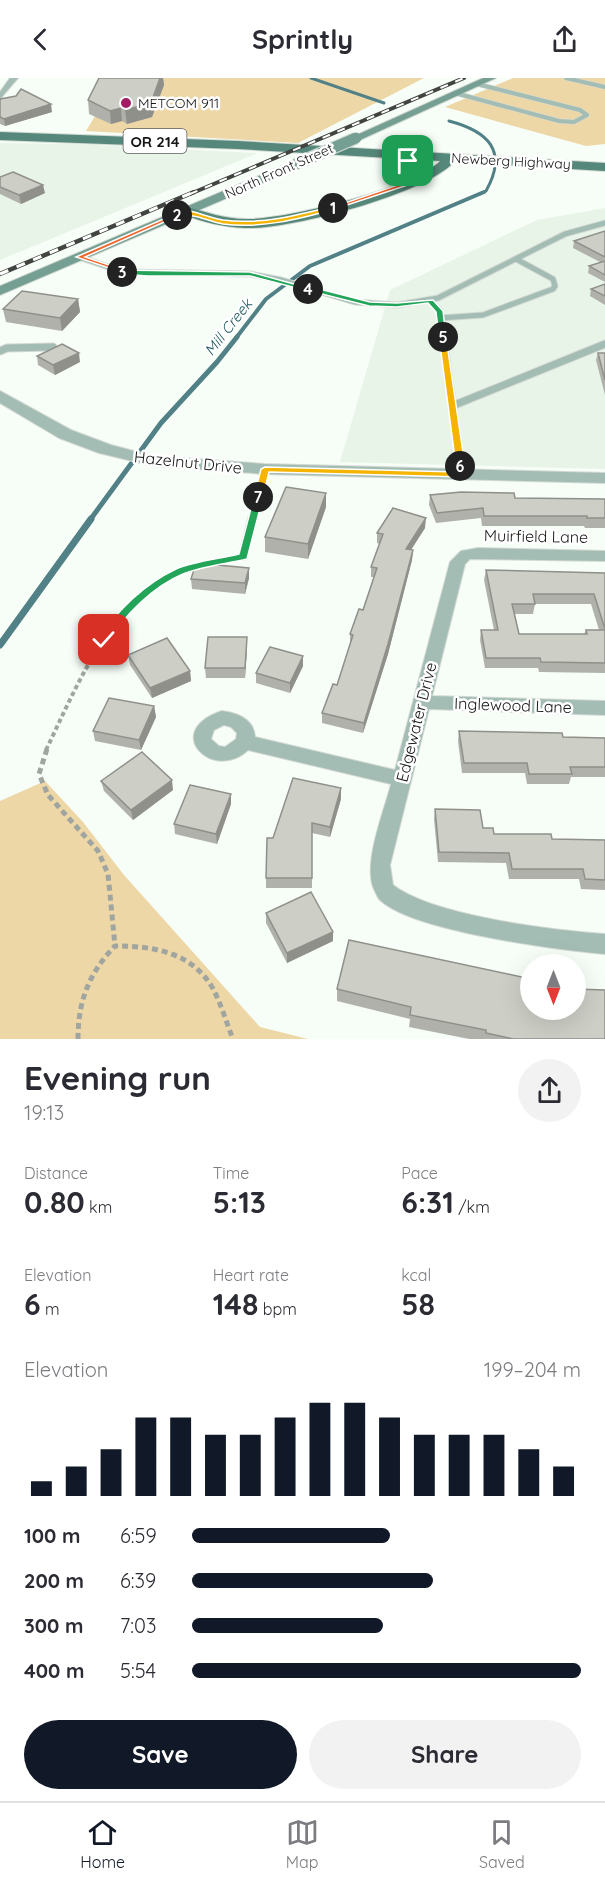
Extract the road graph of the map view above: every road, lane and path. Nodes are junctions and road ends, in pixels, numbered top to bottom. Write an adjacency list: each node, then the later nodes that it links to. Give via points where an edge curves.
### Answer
1 (14, 78): 7 (street)
2 (491, 78): 4 (main road, North Front Street)
3 (566, 78): 5 (lane)
4 (477, 84): 6 (main road, North Front Street); 6 (lane, via 580,110 587,116 574,122 559,121)
5 (605, 87)
6 (455, 93): 13 (main road, North Front Street, bridge)
7 (0, 97)
8 (0, 136): 9 (main road, Newberg Highway / OR 214)
9 (360, 152): 10 (main road, Newberg Highway / OR 214); 12 (main road, via 415,163 423,168)
10 (450, 158): 11 (main road, Newberg Highway / OR 214); 12 (main road)
11 (605, 167)
12 (424, 178): 13 (main road, via 287,219 231,223)
13 (187, 211): 15 (main road, North Front Street)
14 (605, 223): 16 (lane, via 575,229)
15 (80, 257): 17 (main road, North Front Street); 18 (lane, via 134,273 260,276 369,304)
16 (516, 258): 18 (lane); 19 (lane, via 553,279 553,289 483,315)
17 (0, 291)
18 (430, 301): 19 (lane, via 438,308)
19 (440, 318): 24 (lane)
20 (605, 344): 24 (lane)
21 (53, 347): 22 (lane)
22 (0, 351)
23 (0, 396): 25 (street, Hazelnut Drive, via 65,434 120,453 153,461)
24 (452, 406): 26 (lane)
25 (265, 469): 26 (street, Hazelnut Drive); 29 (lane)
26 (462, 475): 27 (street, Hazelnut Drive)
27 (605, 478)
28 (466, 555): 30 (street, Muirfield Lane, via 494,552); 31 (street, Edgewater Drive, via 455,571)
29 (243, 556): 36 (path, via 180,571 150,589 111,627 45,752 39,774 48,795 98,850 108,874)
30 (605, 556)
31 (421, 702): 32 (street, Inglewood Lane); 34 (street, Edgewater Drive)
32 (605, 708)
33 (244, 742): 34 (street)
34 (402, 779): 35 (street, Edgewater Drive, via 380,865 386,892 397,901 501,931)
35 (605, 944)
36 (115, 946): 37 (path, via 86,984 77,1015); 38 (path, via 167,950 193,964 212,986)
37 (78, 1039)
38 (233, 1039)

